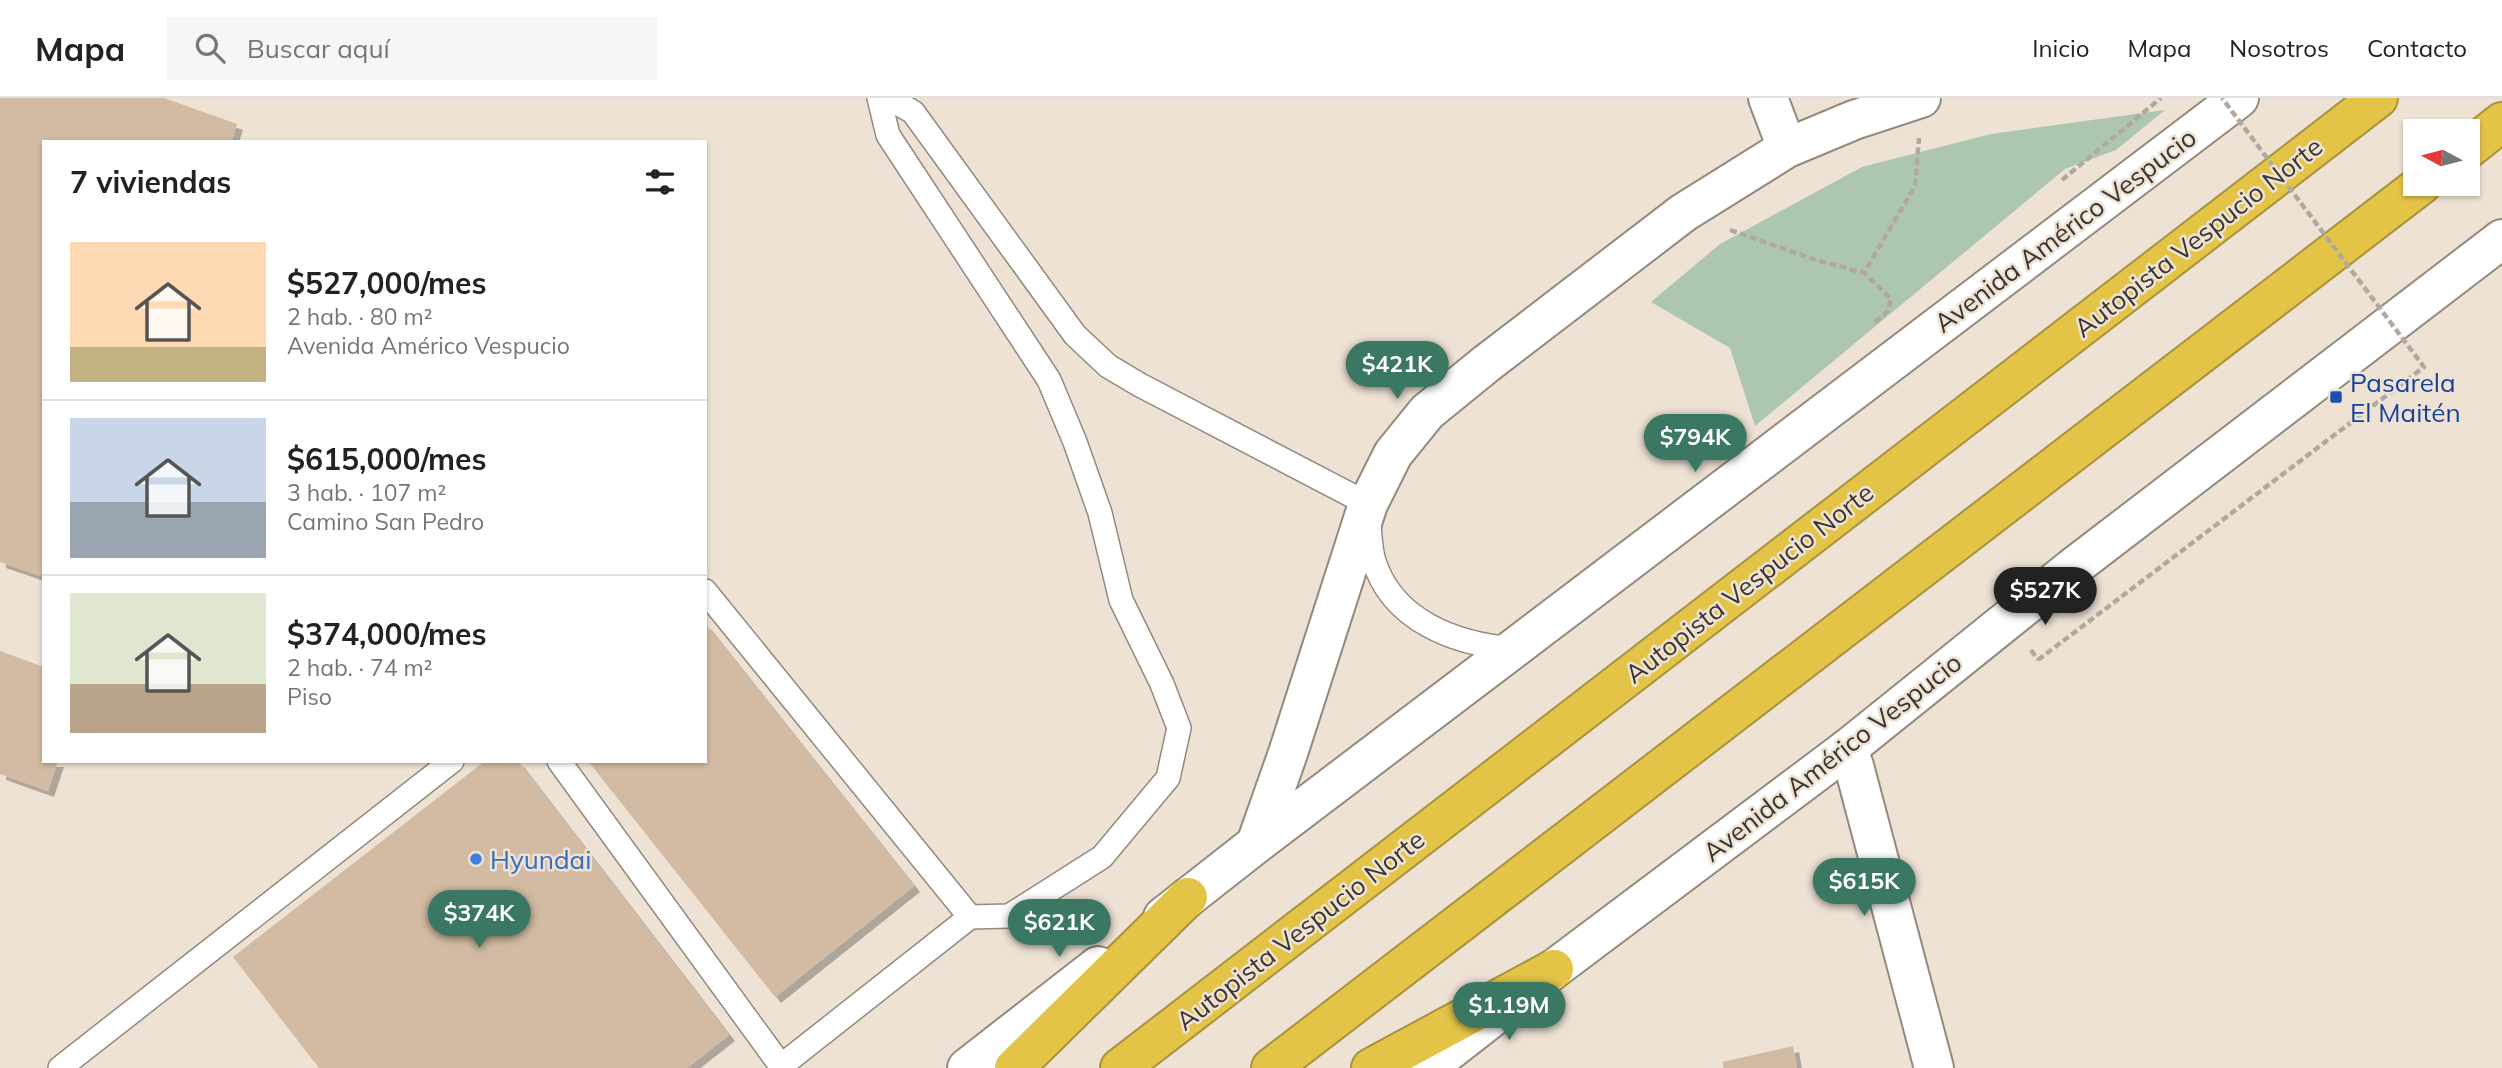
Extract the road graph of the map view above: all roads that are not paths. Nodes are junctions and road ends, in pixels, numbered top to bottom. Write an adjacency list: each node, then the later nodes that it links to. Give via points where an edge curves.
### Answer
1 (879, 98): 20 (lane, via 888,135 1049,380 1100,513 1121,600 1179,729 1168,778 1102,857 1009,916)
2 (888, 98): 12 (lane, via 913,112 1075,335 1108,366)
3 (1769, 98): 9 (main road)
4 (2239, 98): 14 (main road, Avenida Américo Vespucio)
5 (2378, 98): 26 (highway, Autopista Vespucio Norte)
6 (1916, 99): 9 (main road)
7 (2502, 122): 8 (highway)
8 (2480, 139)
9 (1787, 148): 12 (main road, via 1683,214 1427,412 1393,454)
10 (2406, 196): 27 (highway)
11 (2502, 239): 15 (main road, Avenida Américo Vespucio, via 2071,569)
12 (1368, 504): 14 (lane, via 1374,560 1402,606 1454,639); 18 (main road)
13 (707, 593): 20 (lane)
14 (1514, 649): 18 (main road, Avenida Américo Vespucio)
15 (1847, 750): 21 (main road, Avenida Américo Vespucio); 30 (main road)
16 (449, 763): 22 (lane)
17 (560, 763): 23 (lane)
18 (1255, 844): 19 (main road, Avenida Américo Vespucio)
19 (1188, 897): 24 (main road, Avenida Américo Vespucio); 25 (highway)
20 (970, 917): 23 (lane)
21 (1554, 970): 28 (highway); 29 (main road, Avenida Américo Vespucio)
22 (62, 1067)
23 (779, 1067)
24 (967, 1068)
25 (1014, 1068)
26 (1120, 1068)
27 (1271, 1068)
28 (1371, 1068)
29 (1427, 1068)
30 (1934, 1068)

